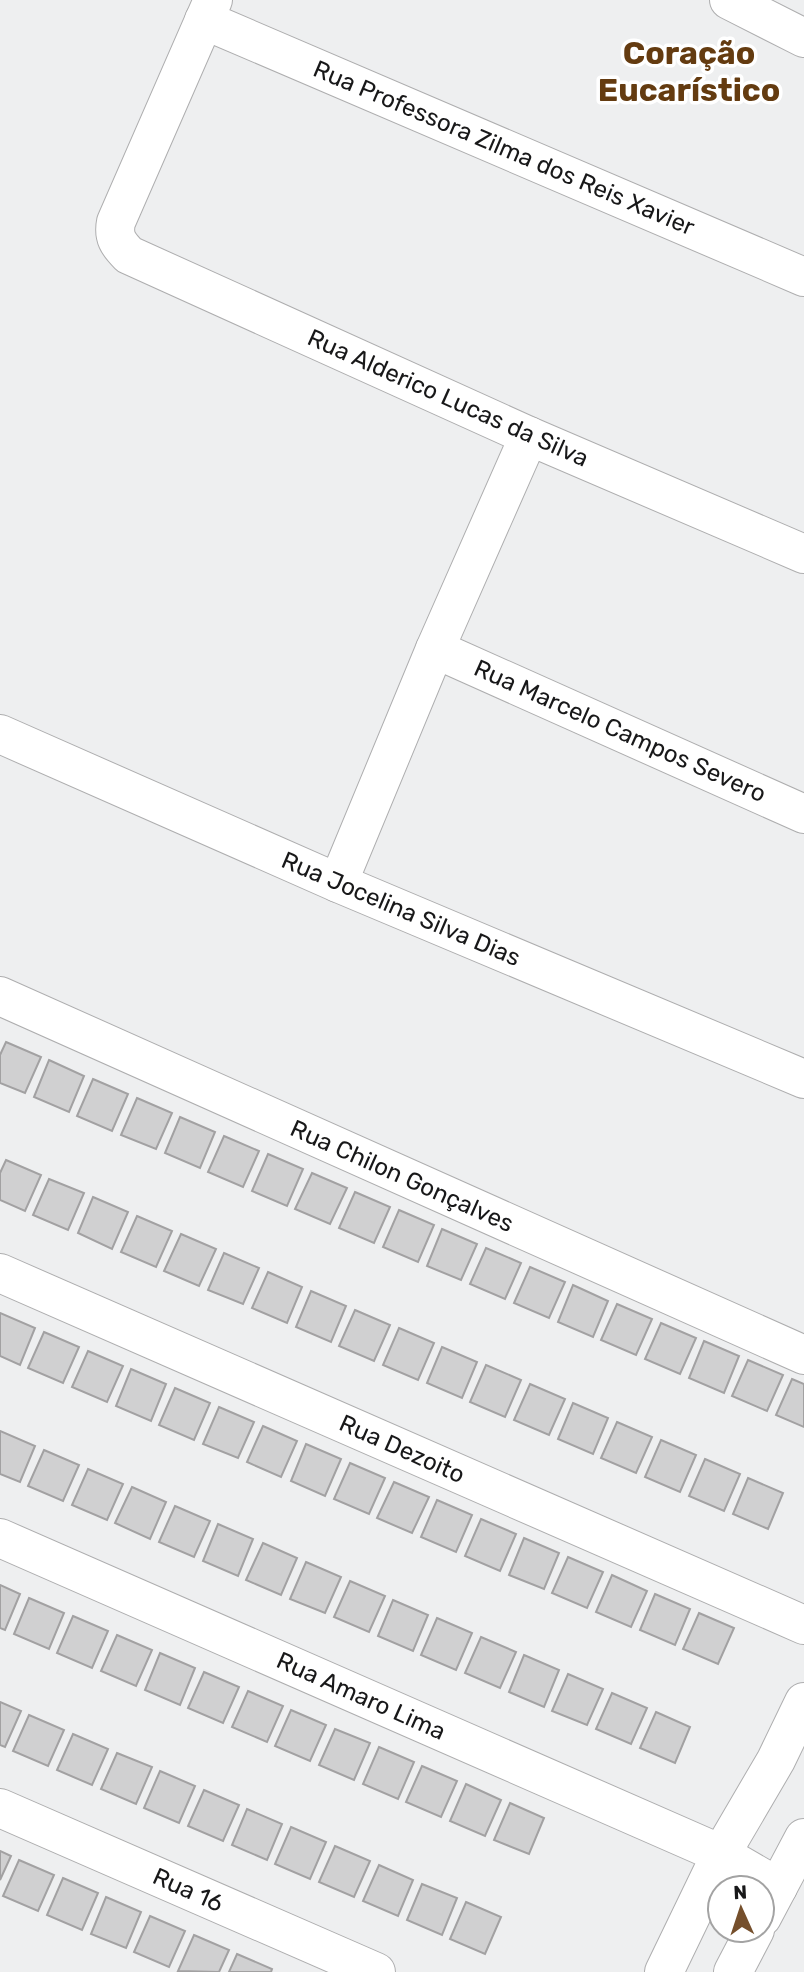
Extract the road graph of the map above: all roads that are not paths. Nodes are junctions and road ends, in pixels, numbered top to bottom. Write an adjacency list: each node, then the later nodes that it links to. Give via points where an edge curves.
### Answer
1 (729, 0): 3 (street)
2 (208, 10): 4 (street, Rua Professora Zilma dos Reis Xavier); 5 (street, Rua Alderico Lucas da Silva, via 116,222 119,245 129,255)
3 (789, 20)
4 (804, 277)
5 (529, 436): 6 (street, Rua Alderico Lucas da Silva); 7 (street)
6 (804, 554)
7 (435, 649): 9 (street, Rua Marcelo Campos Severo); 10 (street)
8 (0, 734): 10 (street, Rua Jocelina Silva Dias)
9 (804, 814)
10 (338, 883): 12 (street, Rua Jocelina Silva Dias)
11 (0, 996): 14 (street, Rua Chilon Gonçalves)
12 (804, 1079)
13 (0, 1273): 16 (street, Rua Dezoito)
14 (804, 1355)
15 (0, 1538): 20 (street, Rua Amaro Lima)
16 (804, 1625)
17 (804, 1702): 20 (street)
18 (0, 1808): 24 (street, Rua 16)
19 (804, 1838): 22 (street)
20 (721, 1854): 21 (street, Rua Amaro Lima); 25 (street)
21 (741, 1874)
22 (776, 1891)
23 (748, 1944): 26 (street)
24 (376, 1972)
25 (664, 1972)
26 (733, 1972)

